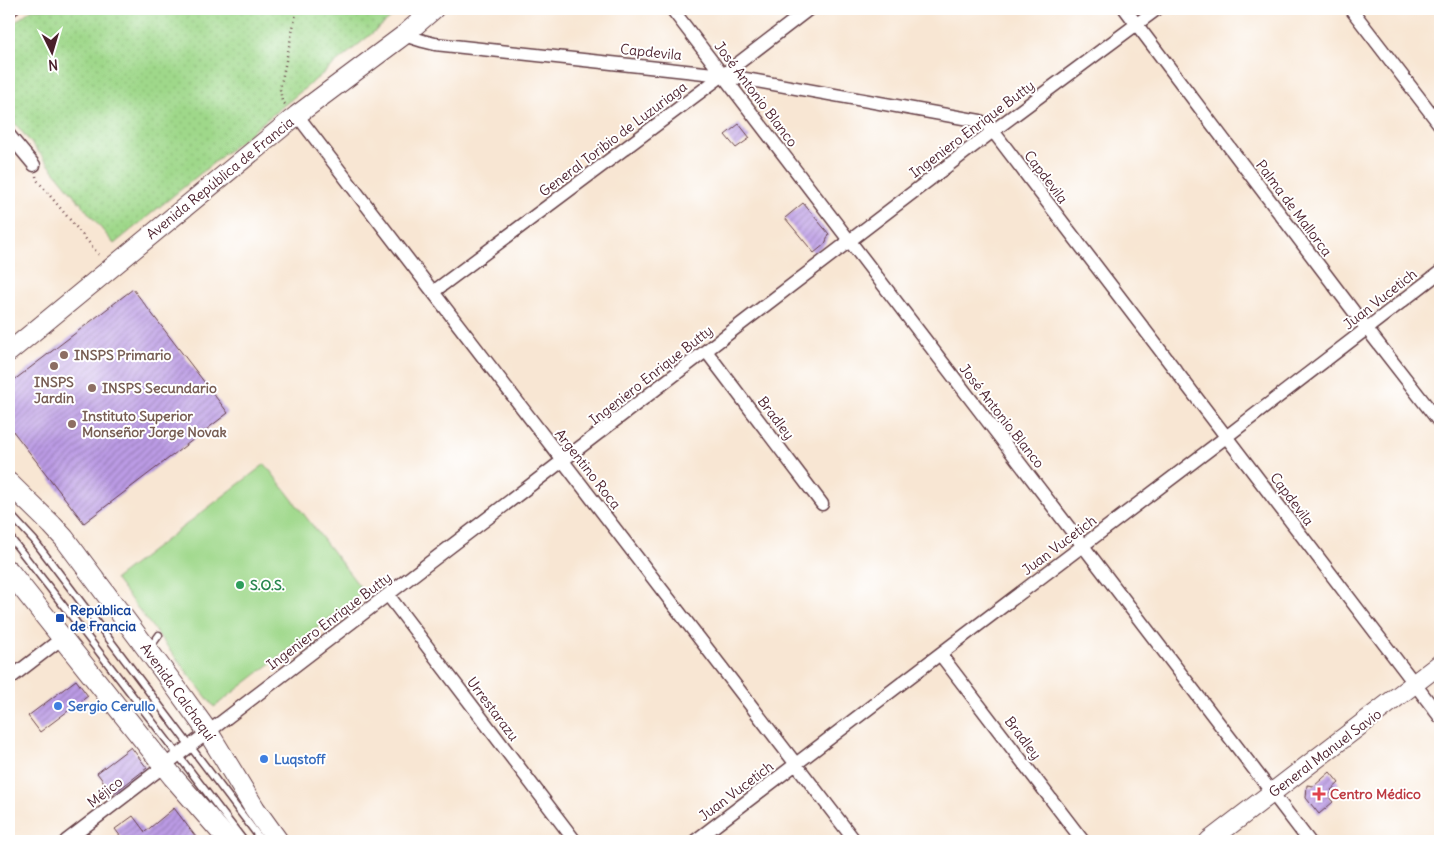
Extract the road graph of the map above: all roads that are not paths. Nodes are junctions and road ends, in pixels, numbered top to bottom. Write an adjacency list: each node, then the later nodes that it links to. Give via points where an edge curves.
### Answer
1 (12, 9): 8 (street)
2 (434, 9): 10 (main road, Avenida República de Francia)
3 (672, 9): 11 (street, José Antonio Blanco)
4 (809, 9): 11 (street, General Toribio de Luzuriaga)
5 (1125, 9): 9 (street, Palma de Mallorca)
6 (1157, 9): 9 (street, Ingeniero Enrique Butty)
7 (1351, 9): 13 (street)
8 (9, 11)
9 (1137, 24): 14 (street, Ingeniero Enrique Butty); 20 (street, Palma de Mallorca)
10 (404, 35): 11 (street, Capdevila, via 435,44); 12 (main road, Avenida República de Francia)
11 (723, 75): 14 (street, Capdevila, via 980,121); 17 (street, José Antonio Blanco); 19 (street, General Toribio de Luzuriaga)
12 (297, 115): 19 (street, Argentino Roca); 22 (main road, Avenida República de Francia)
13 (1440, 125)
14 (993, 131): 17 (street, Ingeniero Enrique Butty); 24 (street, Capdevila)
15 (9, 135): 16 (street)
16 (34, 165)
17 (850, 242): 21 (street, Ingeniero Enrique Butty); 30 (street, José Antonio Blanco)
18 (1440, 272): 20 (street, Juan Vucetich)
19 (433, 292): 25 (street, Argentino Roca)
20 (1367, 329): 23 (street, Palma de Mallorca); 24 (street, Juan Vucetich)
21 (706, 351): 25 (street, Ingeniero Enrique Butty); 27 (street, Bradley)
22 (9, 352)
23 (1440, 424)
24 (1226, 438): 30 (street, Juan Vucetich); 37 (street, Capdevila)
25 (563, 461): 32 (street, Ingeniero Enrique Butty); 42 (street, Argentino Roca)
26 (9, 483): 39 (main road, Avenida Calchaquí, via 64,538 154,643 174,685)
27 (822, 504)
28 (9, 513): 40 (lane, via 34,540)
29 (9, 536): 41 (lane)
30 (1083, 545): 34 (street, Juan Vucetich); 43 (street, José Antonio Blanco)
31 (9, 571): 33 (main road)
32 (388, 595): 39 (street, Ingeniero Enrique Butty); 49 (street, Urrestarazu)
33 (61, 638): 36 (street); 41 (main road)
34 (940, 654): 42 (street, Juan Vucetich); 52 (street, Bradley)
35 (1440, 664): 37 (main road, General Manuel Savio)
36 (9, 679)
37 (1415, 684): 38 (street, Capdevila); 43 (main road, General Manuel Savio)
38 (1440, 717)
39 (208, 732): 40 (street, Ingeniero Enrique Butty); 48 (main road, Avenida Calchaquí)
40 (190, 746): 41 (street, Ingeniero Enrique Butty); 47 (lane)
41 (171, 760): 44 (street, Méjico); 45 (main road); 46 (lane)
42 (796, 764): 50 (street, Juan Vucetich); 51 (street, Argentino Roca)
43 (1272, 794): 53 (main road, General Manuel Savio); 54 (street, José Antonio Blanco)
44 (66, 841)
45 (229, 841)
46 (244, 841)
47 (262, 841)
48 (278, 841)
49 (575, 841)
50 (695, 841)
51 (855, 841)
52 (1083, 841)
53 (1210, 841)
54 (1309, 841)

